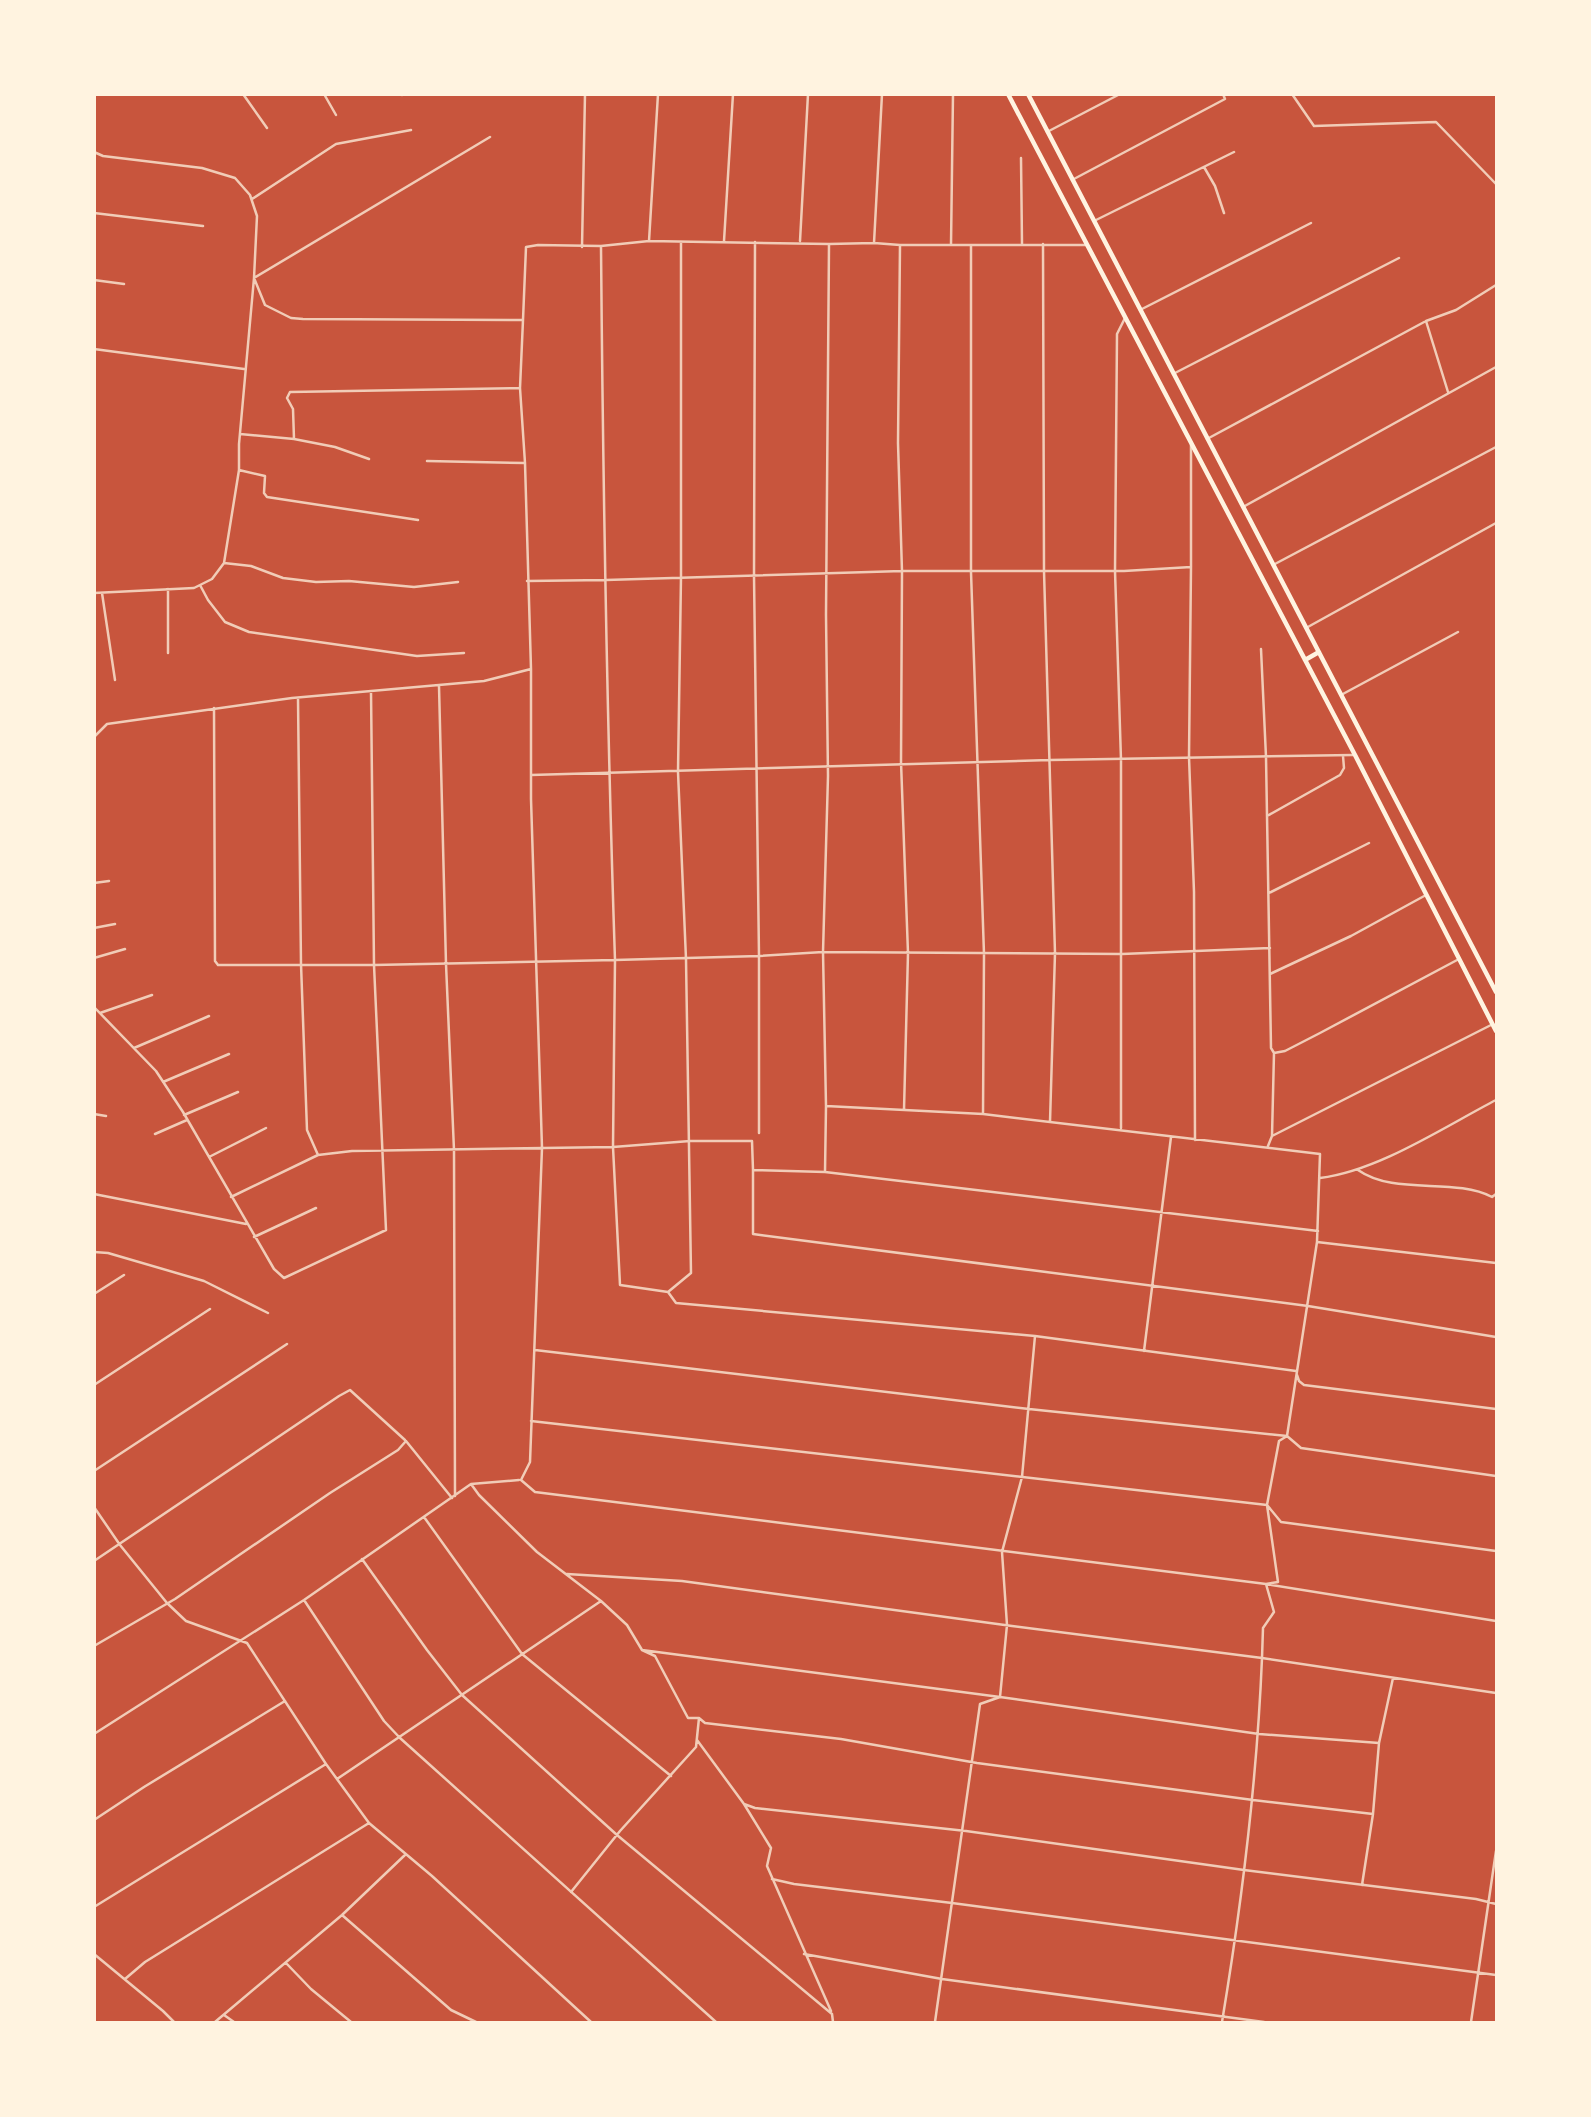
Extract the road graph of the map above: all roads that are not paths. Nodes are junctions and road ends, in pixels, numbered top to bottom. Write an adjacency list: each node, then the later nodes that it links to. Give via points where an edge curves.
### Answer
1 (243, 94): 15 (street)
2 (324, 94): 14 (street)
3 (585, 94): 45 (street)
4 (657, 94): 31 (street)
5 (733, 94): 32 (street)
6 (808, 94): 35 (street)
7 (882, 94): 36 (street)
8 (953, 94): 41 (street)
9 (1008, 94): 43 (main road)
10 (1028, 94): 17 (main road)
11 (1120, 94): 17 (street)
12 (1223, 94): 23 (street, via 1225,99)
13 (1292, 94): 24 (street, via 1314,127 1436,122)
14 (336, 115)
15 (267, 128)
16 (411, 130): 25 (street, via 336,144)
17 (1047, 132): 23 (main road)
18 (490, 137): 47 (street)
19 (94, 152): 25 (street, via 202,167 235,178)
20 (1234, 152): 22 (street)
21 (1021, 158): 38 (street)
22 (1204, 167): 27 (street); 28 (street)
23 (1072, 180): 28 (main road)
24 (1496, 184)
25 (252, 199): 47 (street, via 257,216)
26 (94, 213): 30 (street)
27 (1224, 213)
28 (1094, 221): 51 (main road)
29 (1311, 223): 51 (street)
30 (203, 226)
31 (649, 241): 33 (street); 44 (street)
32 (724, 241): 33 (street); 34 (street)
33 (681, 242): 82 (street)
34 (755, 242): 35 (street); 81 (street)
35 (800, 243): 37 (street)
36 (874, 243): 37 (street); 40 (street)
37 (829, 244): 80 (street)
38 (1022, 244): 39 (street); 42 (street)
39 (1043, 244): 43 (street); 77 (street)
40 (900, 245): 41 (street); 76 (street)
41 (951, 245): 42 (street)
42 (971, 245): 79 (street)
43 (1087, 245): 52 (main road)
44 (601, 246): 45 (street); 83 (street)
45 (582, 247): 53 (street, via 526,247)
46 (1399, 258): 58 (street)
47 (254, 278): 53 (street, via 265,305 291,318); 57 (street)
48 (94, 280): 49 (street)
49 (124, 284)
50 (1496, 285): 54 (street, via 1456,310)
51 (1140, 310): 58 (main road)
52 (1125, 318): 64 (main road); 78 (street, via 1117,334)
53 (523, 320): 59 (street)
54 (1426, 321): 60 (street); 63 (street)
55 (94, 349): 57 (street)
56 (1496, 367): 60 (street)
57 (246, 369): 61 (street)
58 (1173, 374): 63 (main road)
59 (520, 388): 62 (street, via 290,392); 68 (street)
60 (1448, 393): 70 (street)
61 (240, 434): 62 (street); 69 (street)
62 (293, 439): 66 (street)
63 (1207, 439): 70 (main road)
64 (1191, 445): 75 (street); 96 (main road)
65 (1496, 447): 74 (street)
66 (369, 459)
67 (427, 461): 68 (street)
68 (525, 463): 84 (street)
69 (239, 470): 71 (street, via 264,476 267,497); 73 (street)
70 (1243, 507): 74 (main road)
71 (418, 520)
72 (1496, 523): 90 (street)
73 (224, 562): 85 (street, via 316,582 414,587); 86 (street, via 212,579)
74 (1273, 565): 90 (main road)
75 (1191, 567): 78 (street); 107 (street)
76 (902, 571): 79 (street); 80 (street); 112 (street)
77 (1044, 571): 78 (street); 79 (street); 109 (street)
78 (1115, 571): 110 (street)
79 (971, 572): 111 (street)
80 (827, 574): 81 (street); 113 (street)
81 (754, 576): 82 (street); 114 (street)
82 (681, 577): 83 (street); 116 (street)
83 (606, 580): 84 (street); 115 (street)
84 (527, 581): 97 (street)
85 (458, 582)
86 (200, 584): 87 (street); 95 (street, via 225,622 248,632 417,656)
87 (168, 589): 89 (street); 94 (street)
88 (94, 593): 89 (street)
89 (102, 593): 98 (street)
90 (1306, 628): 93 (main road)
91 (1458, 632): 101 (street)
92 (1261, 649): 108 (street)
93 (1319, 652): 96 (main road); 101 (main road)
94 (168, 653)
95 (464, 653)
96 (1305, 660): 105 (main road)
97 (531, 669): 99 (street); 117 (street)
98 (116, 680)
99 (439, 686): 100 (street); 141 (street)
100 (371, 691): 102 (street); 142 (street)
101 (1341, 695): 144 (main road)
102 (298, 698): 103 (street); 140 (street)
103 (214, 708): 104 (street, via 107,724); 140 (street, via 215,961 222,966)
104 (94, 737)
105 (1355, 755): 106 (street); 123 (main road)
106 (1343, 756): 108 (street); 118 (street, via 1340,775)
107 (1189, 757): 108 (street); 110 (street); 128 (street)
108 (1266, 757): 118 (street)
109 (1050, 760): 110 (street); 111 (street); 131 (street)
110 (1121, 760): 133 (street)
111 (978, 762): 112 (street); 132 (street)
112 (901, 765): 113 (street); 130 (street)
113 (828, 767): 114 (street); 129 (street)
114 (757, 769): 116 (street); 134 (street)
115 (608, 772): 116 (street); 117 (street); 138 (street)
116 (678, 772): 136 (street)
117 (531, 775): 139 (street)
118 (1267, 816): 122 (street)
119 (1369, 843): 122 (street)
120 (109, 881): 121 (street)
121 (94, 883)
122 (1269, 893): 126 (street)
123 (1426, 895): 137 (main road); 143 (street)
124 (115, 924): 125 (street)
125 (94, 928)
126 (1270, 948): 128 (street); 143 (street)
127 (125, 949): 135 (street)
128 (1195, 950): 133 (street); 171 (street)
129 (823, 951): 130 (street); 134 (street); 157 (street)
130 (908, 953): 132 (street); 158 (street)
131 (1055, 953): 132 (street); 133 (street); 164 (street)
132 (984, 954): 160 (street)
133 (1122, 954): 166 (street)
134 (759, 956): 136 (street); 167 (street)
135 (94, 958)
136 (686, 959): 138 (street); 172 (street)
137 (1459, 959): 149 (main road); 152 (street)
138 (615, 960): 139 (street); 174 (street)
139 (536, 962): 141 (street); 175 (street)
140 (301, 964): 142 (street); 178 (street, via 307,1130)
141 (446, 964): 142 (street); 176 (street)
142 (374, 965): 177 (street)
143 (1270, 974): 152 (street)
144 (1496, 992)
145 (152, 995): 147 (street)
146 (94, 1007): 147 (street)
147 (100, 1013): 151 (street)
148 (209, 1016): 151 (street)
149 (1493, 1024): 150 (main road); 169 (street)
150 (1496, 1031)
151 (134, 1048): 154 (street)
152 (1274, 1053): 169 (street)
153 (229, 1054): 154 (street)
154 (163, 1082): 161 (street)
155 (238, 1092): 161 (street)
156 (1496, 1100): 180 (street)
157 (826, 1106): 158 (street); 182 (street)
158 (904, 1110): 160 (street)
159 (94, 1114): 162 (street)
160 (983, 1114): 164 (street)
161 (184, 1115): 163 (street)
162 (106, 1116)
163 (187, 1120): 168 (street); 179 (street)
164 (1050, 1122): 166 (street)
165 (266, 1128): 179 (street)
166 (1121, 1130): 170 (street)
167 (759, 1133)
168 (155, 1134)
169 (1272, 1136): 173 (street)
170 (1171, 1137): 171 (street); 188 (street)
171 (1195, 1140): 173 (street)
172 (690, 1141): 174 (street); 181 (street, via 752,1140); 197 (street, via 691,1273)
173 (1268, 1146): 183 (street, via 1320,1154)
174 (613, 1147): 175 (street); 197 (street, via 620,1285)
175 (542, 1149): 176 (street); 205 (street)
176 (454, 1150): 177 (street); 219 (street)
177 (382, 1151): 178 (street); 191 (street, via 386,1230 284,1278)
178 (318, 1155): 186 (street)
179 (209, 1157): 186 (street)
180 (1359, 1170): 183 (street); 185 (street, via 1378,1179)
181 (753, 1171): 182 (street); 196 (street, via 753,1234)
182 (825, 1172): 188 (street)
183 (1320, 1178): 190 (street)
184 (94, 1194): 189 (street)
185 (1496, 1194)
186 (231, 1196): 189 (street)
187 (316, 1208): 191 (street)
188 (1162, 1212): 190 (street); 196 (street)
189 (247, 1224): 191 (street)
190 (1318, 1231): 192 (street)
191 (254, 1237)
192 (1317, 1242): 194 (street); 199 (street)
193 (94, 1252): 201 (street, via 204,1282)
194 (1496, 1263)
195 (124, 1275): 198 (street)
196 (1153, 1286): 199 (street); 206 (street)
197 (668, 1292): 202 (street, via 676,1303)
198 (94, 1294)
199 (1308, 1306): 203 (street); 207 (street)
200 (210, 1309): 208 (street)
201 (268, 1313)
202 (1035, 1336): 206 (street); 209 (street)
203 (1496, 1337)
204 (287, 1344): 214 (street)
205 (535, 1350): 209 (street); 211 (street)
206 (1144, 1351): 207 (street)
207 (1296, 1371): 210 (street, via 1304,1385); 212 (street)
208 (94, 1385)
209 (1029, 1409): 212 (street); 216 (street)
210 (1496, 1409)
211 (531, 1421): 216 (street); 217 (street, via 530,1462)
212 (1287, 1436): 215 (street, via 1301,1448); 220 (street, via 1279,1441)
213 (406, 1441): 219 (street); 223 (street, via 350,1390); 232 (street)
214 (94, 1471)
215 (1496, 1476)
216 (1022, 1477): 220 (street); 225 (street)
217 (521, 1479): 218 (street); 225 (street, via 535,1492)
218 (471, 1484): 219 (street); 228 (street, via 537,1552)
219 (454, 1497): 222 (street)
220 (1267, 1505): 224 (street, via 1281,1522); 229 (street, via 1278,1582)
221 (94, 1507): 223 (street)
222 (424, 1517): 226 (street); 238 (street)
223 (120, 1545): 227 (street); 232 (street)
224 (1496, 1551)
225 (1002, 1552): 229 (street); 234 (street)
226 (362, 1559): 230 (street); 242 (street)
227 (94, 1561)
228 (567, 1574): 231 (street); 234 (street, via 682,1581)
229 (1266, 1584): 233 (street); 239 (street, via 1274,1612 1264,1628)
230 (304, 1600): 235 (street); 248 (street)
231 (601, 1601): 237 (street, via 627,1625); 238 (street)
232 (167, 1603): 235 (street, via 186,1621); 236 (street)
233 (1496, 1621)
234 (1007, 1625): 239 (street); 243 (street)
235 (240, 1640): 244 (street, via 247,1643); 246 (street)
236 (94, 1646)
237 (642, 1650): 243 (street); 245 (street, via 654,1656 688,1718)
238 (522, 1654): 242 (street); 253 (street)
239 (1262, 1658): 240 (street); 247 (street)
240 (1393, 1678): 241 (street); 250 (street)
241 (1496, 1693)
242 (462, 1695): 248 (street); 261 (street)
243 (1000, 1697): 247 (street); 251 (street, via 980,1704)
244 (286, 1701): 252 (street); 258 (street)
245 (699, 1718): 249 (street); 251 (street, via 705,1723 841,1739)
246 (94, 1734)
247 (1259, 1734): 250 (street); 255 (street)
248 (400, 1738): 254 (street); 267 (street)
249 (697, 1740): 253 (street); 256 (street)
250 (1379, 1743): 257 (street)
251 (972, 1762): 255 (street); 260 (street)
252 (326, 1763): 254 (street); 271 (street)
253 (671, 1776): 261 (street)
254 (337, 1779): 259 (street)
255 (1253, 1800): 257 (street); 264 (street)
256 (744, 1804): 260 (street); 265 (street, via 771,1848 767,1866)
257 (1373, 1814): 266 (street)
258 (94, 1820)
259 (369, 1823): 263 (street); 279 (street, via 156,1955)
260 (962, 1831): 264 (street); 268 (street)
261 (617, 1835): 267 (street); 281 (street)
262 (1496, 1851): 269 (street)
263 (406, 1854): 272 (street); 289 (street)
264 (1244, 1870): 266 (street); 273 (street)
265 (772, 1879): 268 (street); 275 (street)
266 (1362, 1885): 269 (street)
267 (571, 1892): 290 (street)
268 (952, 1903): 273 (street); 280 (street)
269 (1489, 1903): 270 (street); 277 (street)
270 (1496, 1904)
271 (94, 1907)
272 (342, 1915): 276 (street); 288 (street, via 451,2010)
273 (1234, 1941): 277 (street); 283 (street)
274 (94, 1954): 279 (street)
275 (804, 1954): 280 (street); 281 (street)
276 (286, 1963): 282 (street); 287 (street)
277 (1479, 1971): 278 (street); 295 (street)
278 (1496, 1975)
279 (125, 1979): 284 (street)
280 (942, 1979): 283 (street); 292 (street)
281 (832, 2014): 291 (street)
282 (224, 2015): 285 (street); 286 (street)
283 (1223, 2017): 293 (street); 294 (street)
284 (174, 2022)
285 (215, 2022)
286 (234, 2022)
287 (351, 2022)
288 (474, 2022)
289 (591, 2022)
290 (716, 2022)
291 (833, 2022)
292 (935, 2022)
293 (1222, 2022)
294 (1264, 2022)
295 (1471, 2022)

